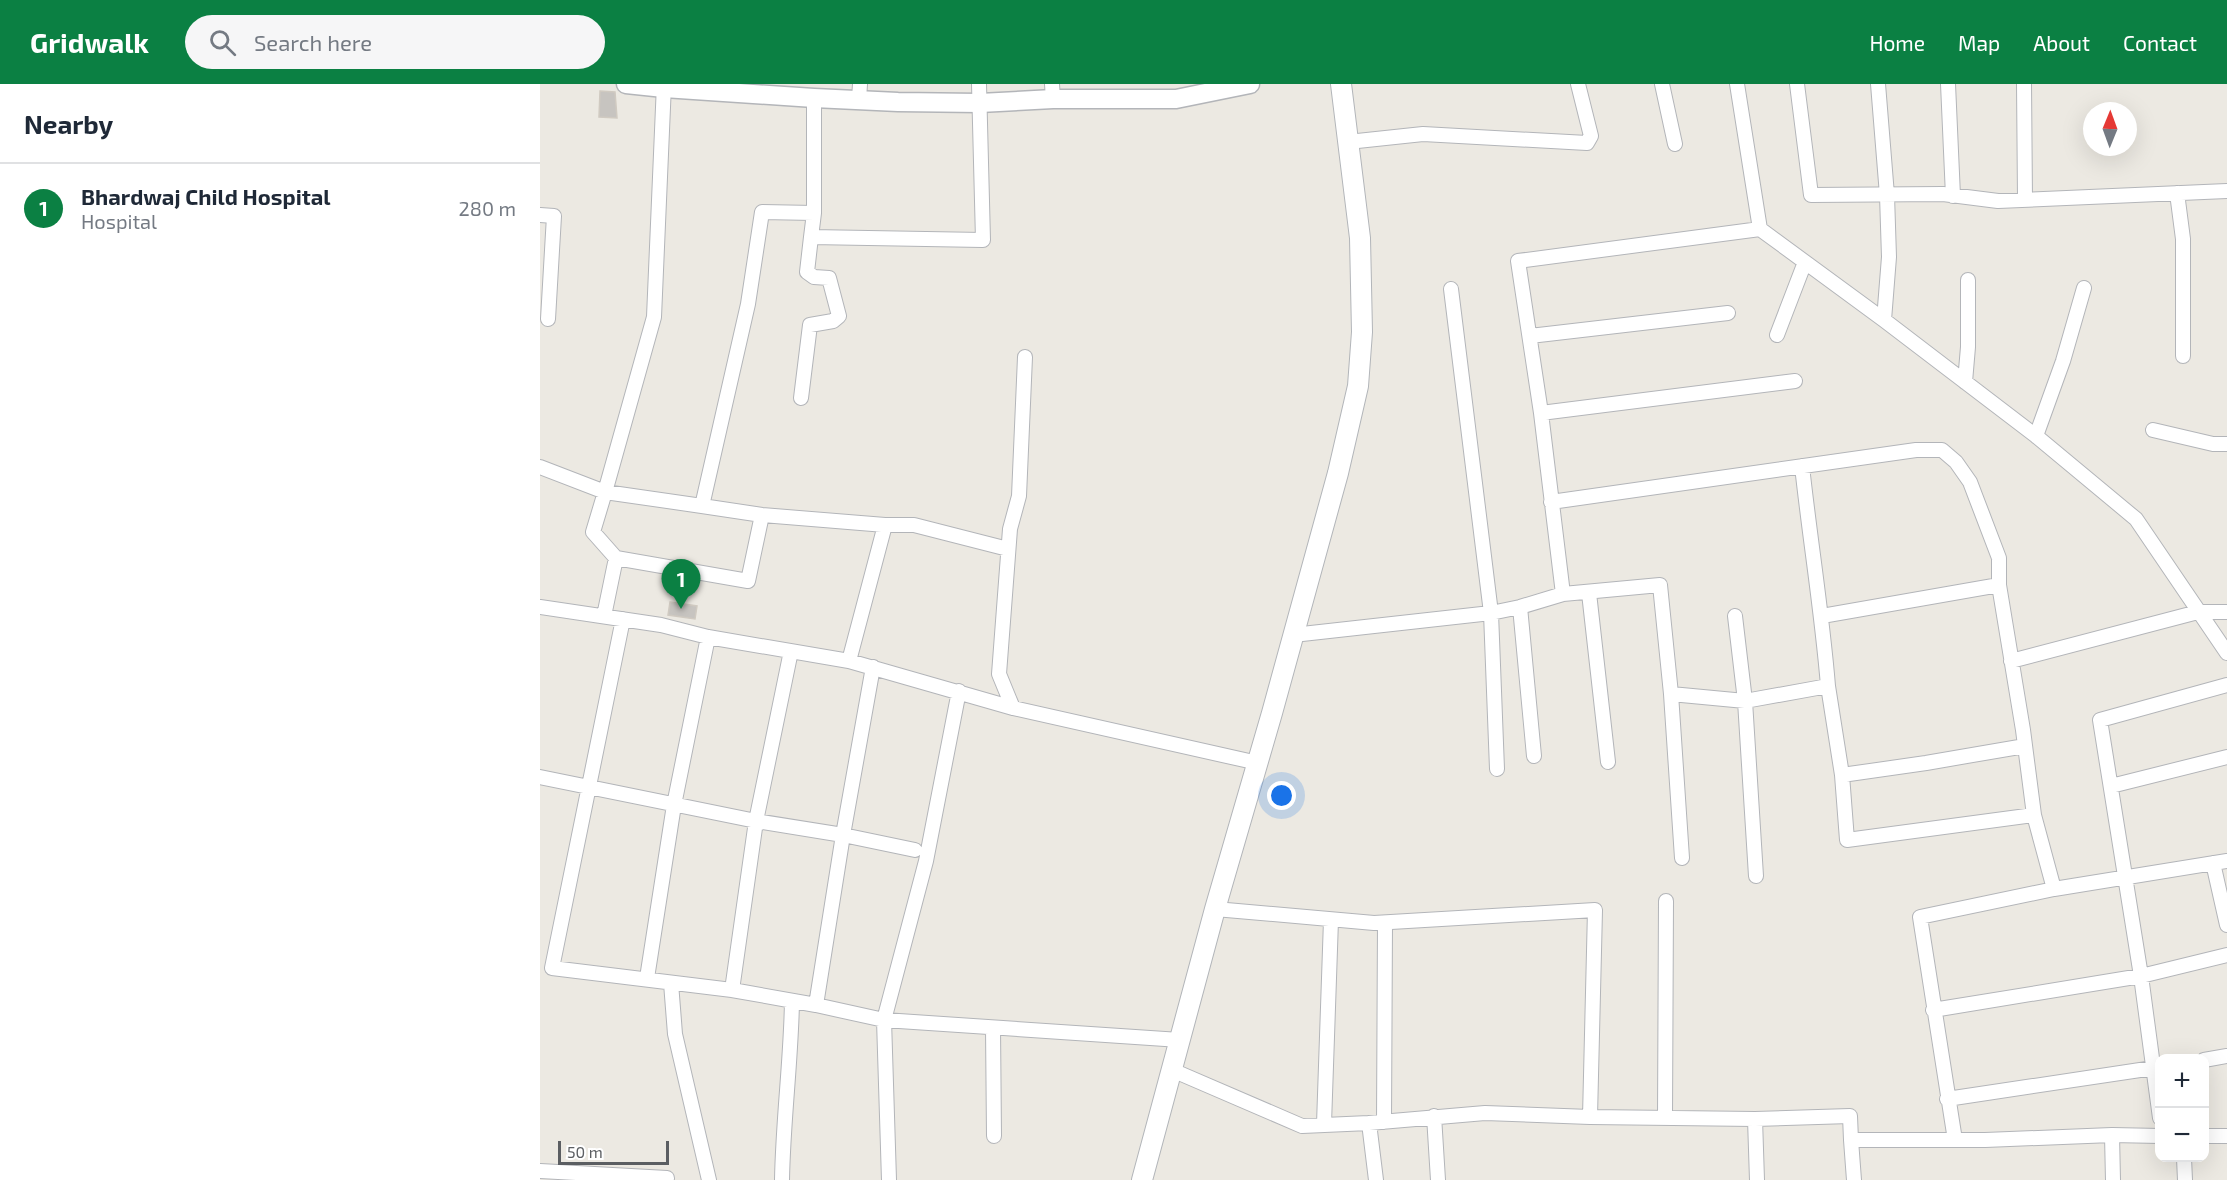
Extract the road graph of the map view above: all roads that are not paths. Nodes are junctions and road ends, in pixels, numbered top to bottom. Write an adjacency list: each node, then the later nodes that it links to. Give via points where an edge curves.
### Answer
1 (626, 84): 12 (street)
2 (979, 84): 17 (street)
3 (1250, 84): 15 (street, via 1176,99)
4 (1341, 84): 18 (main road)
5 (1578, 84): 18 (street, via 1591,136 1587,143 1423,134)
6 (1662, 84): 19 (street)
7 (1737, 84): 27 (street)
8 (1797, 84): 22 (street, via 1811,195)
9 (1878, 84): 22 (street)
10 (1948, 84): 23 (street)
11 (2024, 84): 24 (street)
12 (664, 86): 13 (street); 49 (street, via 654,316)
13 (743, 88): 16 (street)
14 (859, 92): 16 (street); 17 (street, via 898,102)
15 (1052, 92): 17 (street)
16 (814, 98): 25 (street)
17 (980, 103): 28 (street, via 983,240)
18 (1348, 142): 68 (main road, via 1360,238 1362,332 1358,386)
19 (1675, 144)
20 (2227, 191): 21 (street)
21 (2177, 193): 24 (street); 38 (street, via 2183,239)
22 (1887, 195): 23 (street); 35 (street, via 1889,256)
23 (1953, 196): 24 (street, via 1998,201)
24 (2025, 199)
25 (814, 213): 28 (street); 51 (street, via 762,212 748,304)
26 (540, 215): 34 (street, via 554,216)
27 (1760, 229): 29 (street); 37 (street, via 1518,261)
28 (812, 237): 42 (street, via 807,272 829,278 839,316 810,325)
29 (1805, 262): 35 (street); 36 (street)
30 (1968, 280): 41 (street)
31 (2084, 288): 45 (street)
32 (1451, 289): 61 (street)
33 (1728, 313): 37 (street)
34 (548, 319)
35 (1884, 320): 41 (street)
36 (1776, 335)
37 (1530, 336): 43 (street)
38 (2183, 356)
39 (1025, 357): 54 (street, via 1019,496)
40 (1795, 381): 43 (street)
41 (1965, 382): 45 (street)
42 (801, 398)
43 (1541, 413): 50 (street)
44 (2153, 430): 46 (street)
45 (2036, 436): 62 (street, via 2136,519)
46 (2227, 444)
47 (1802, 466): 50 (street); 56 (street, via 1942,450 1970,482 1999,558); 66 (street)
48 (540, 467): 49 (street)
49 (605, 492): 51 (street); 55 (street, via 593,532)
50 (1551, 502): 58 (street)
51 (702, 506): 52 (street)
52 (762, 515): 53 (street); 55 (street, via 748,581)
53 (885, 525): 54 (street, via 914,525); 72 (street)
54 (1008, 549): 80 (street, via 999,674)
55 (616, 558): 64 (street)
56 (1999, 585): 66 (street); 73 (street)
57 (1589, 593): 58 (street); 78 (street, via 1660,585); 84 (street)
58 (1563, 594): 60 (street)
59 (540, 607): 64 (street)
60 (1520, 607): 61 (street); 82 (street)
61 (1491, 612): 68 (street); 86 (street)
62 (2199, 612): 63 (street); 71 (street); 73 (street)
63 (2227, 612)
64 (604, 616): 67 (street)
65 (1735, 616): 79 (street)
66 (1822, 616): 76 (street)
67 (623, 619): 69 (street); 90 (street)
68 (1293, 636): 85 (main road)
69 (708, 637): 70 (street); 91 (street)
70 (791, 651): 72 (street); 93 (street)
71 (2227, 653)
72 (849, 661): 74 (street)
73 (2011, 661): 81 (street)
74 (873, 667): 77 (street); 94 (street)
75 (2227, 685): 89 (street, via 2100,720)
76 (1828, 686): 79 (street); 87 (street)
77 (959, 691): 80 (street); 114 (street, via 926,861)
78 (1671, 694): 79 (street); 96 (street)
79 (1744, 701): 98 (street)
80 (1013, 708): 85 (street)
81 (2025, 746): 87 (street); 92 (street)
82 (1534, 756)
83 (2227, 757): 89 (street)
84 (1608, 762)
85 (1258, 763): 102 (main road)
86 (1497, 770)
87 (1842, 775): 92 (street, via 1847,840)
88 (540, 777): 90 (street)
89 (2111, 786): 99 (street)
90 (589, 787): 91 (street); 108 (street, via 552,968)
91 (674, 804): 93 (street); 108 (street)
92 (2034, 815): 100 (street)
93 (756, 821): 94 (street); 110 (street)
94 (843, 835): 95 (street); 112 (street)
95 (915, 850)
96 (1682, 858)
97 (2220, 862): 99 (street); 105 (street)
98 (1756, 876)
99 (2125, 878): 100 (street); 107 (street)
100 (2054, 889): 113 (street, via 1920,917)
101 (1666, 901): 125 (street)
102 (1215, 909): 103 (street); 116 (main road)
103 (1331, 920): 104 (street); 128 (street)
104 (1385, 923): 124 (street, via 1595,910); 127 (street)
105 (2227, 925)
106 (2227, 955): 107 (street)
107 (2141, 976): 113 (street); 117 (street)
108 (647, 978): 109 (street)
109 (671, 983): 110 (street); 140 (street, via 675,1034)
110 (732, 990): 111 (street)
111 (792, 1000): 112 (street); 141 (street)
112 (816, 1005): 114 (street)
113 (1933, 1010): 122 (street)
114 (884, 1020): 115 (street); 142 (street)
115 (993, 1028): 116 (street); 131 (street)
116 (1180, 1040): 121 (main road)
117 (2155, 1056)
118 (2227, 1056): 119 (street)
119 (2209, 1059)
120 (2155, 1067): 122 (street)
121 (1172, 1070): 128 (street, via 1302,1126); 143 (main road)
122 (1947, 1099): 136 (street)
123 (1434, 1116): 124 (street, via 1485,1113); 127 (street); 145 (street)
124 (1590, 1117): 125 (street)
125 (1665, 1118): 126 (street)
126 (1755, 1119): 135 (street, via 1850,1116); 146 (street)
127 (1384, 1122): 129 (street)
128 (1324, 1124): 129 (street)
129 (1369, 1124): 144 (street)
130 (2112, 1135): 132 (street); 136 (street); 148 (street)
131 (994, 1136)
132 (2155, 1136)
133 (2209, 1136): 134 (street)
134 (2227, 1136)
135 (1851, 1140): 136 (street); 147 (street)
136 (1955, 1140)
137 (2184, 1162): 149 (street)
138 (540, 1171): 139 (street)
139 (667, 1178)
140 (709, 1180)
141 (782, 1180)
142 (889, 1180)
143 (1142, 1180)
144 (1376, 1180)
145 (1438, 1180)
146 (1757, 1180)
147 (1854, 1180)
148 (2114, 1180)
149 (2185, 1180)

